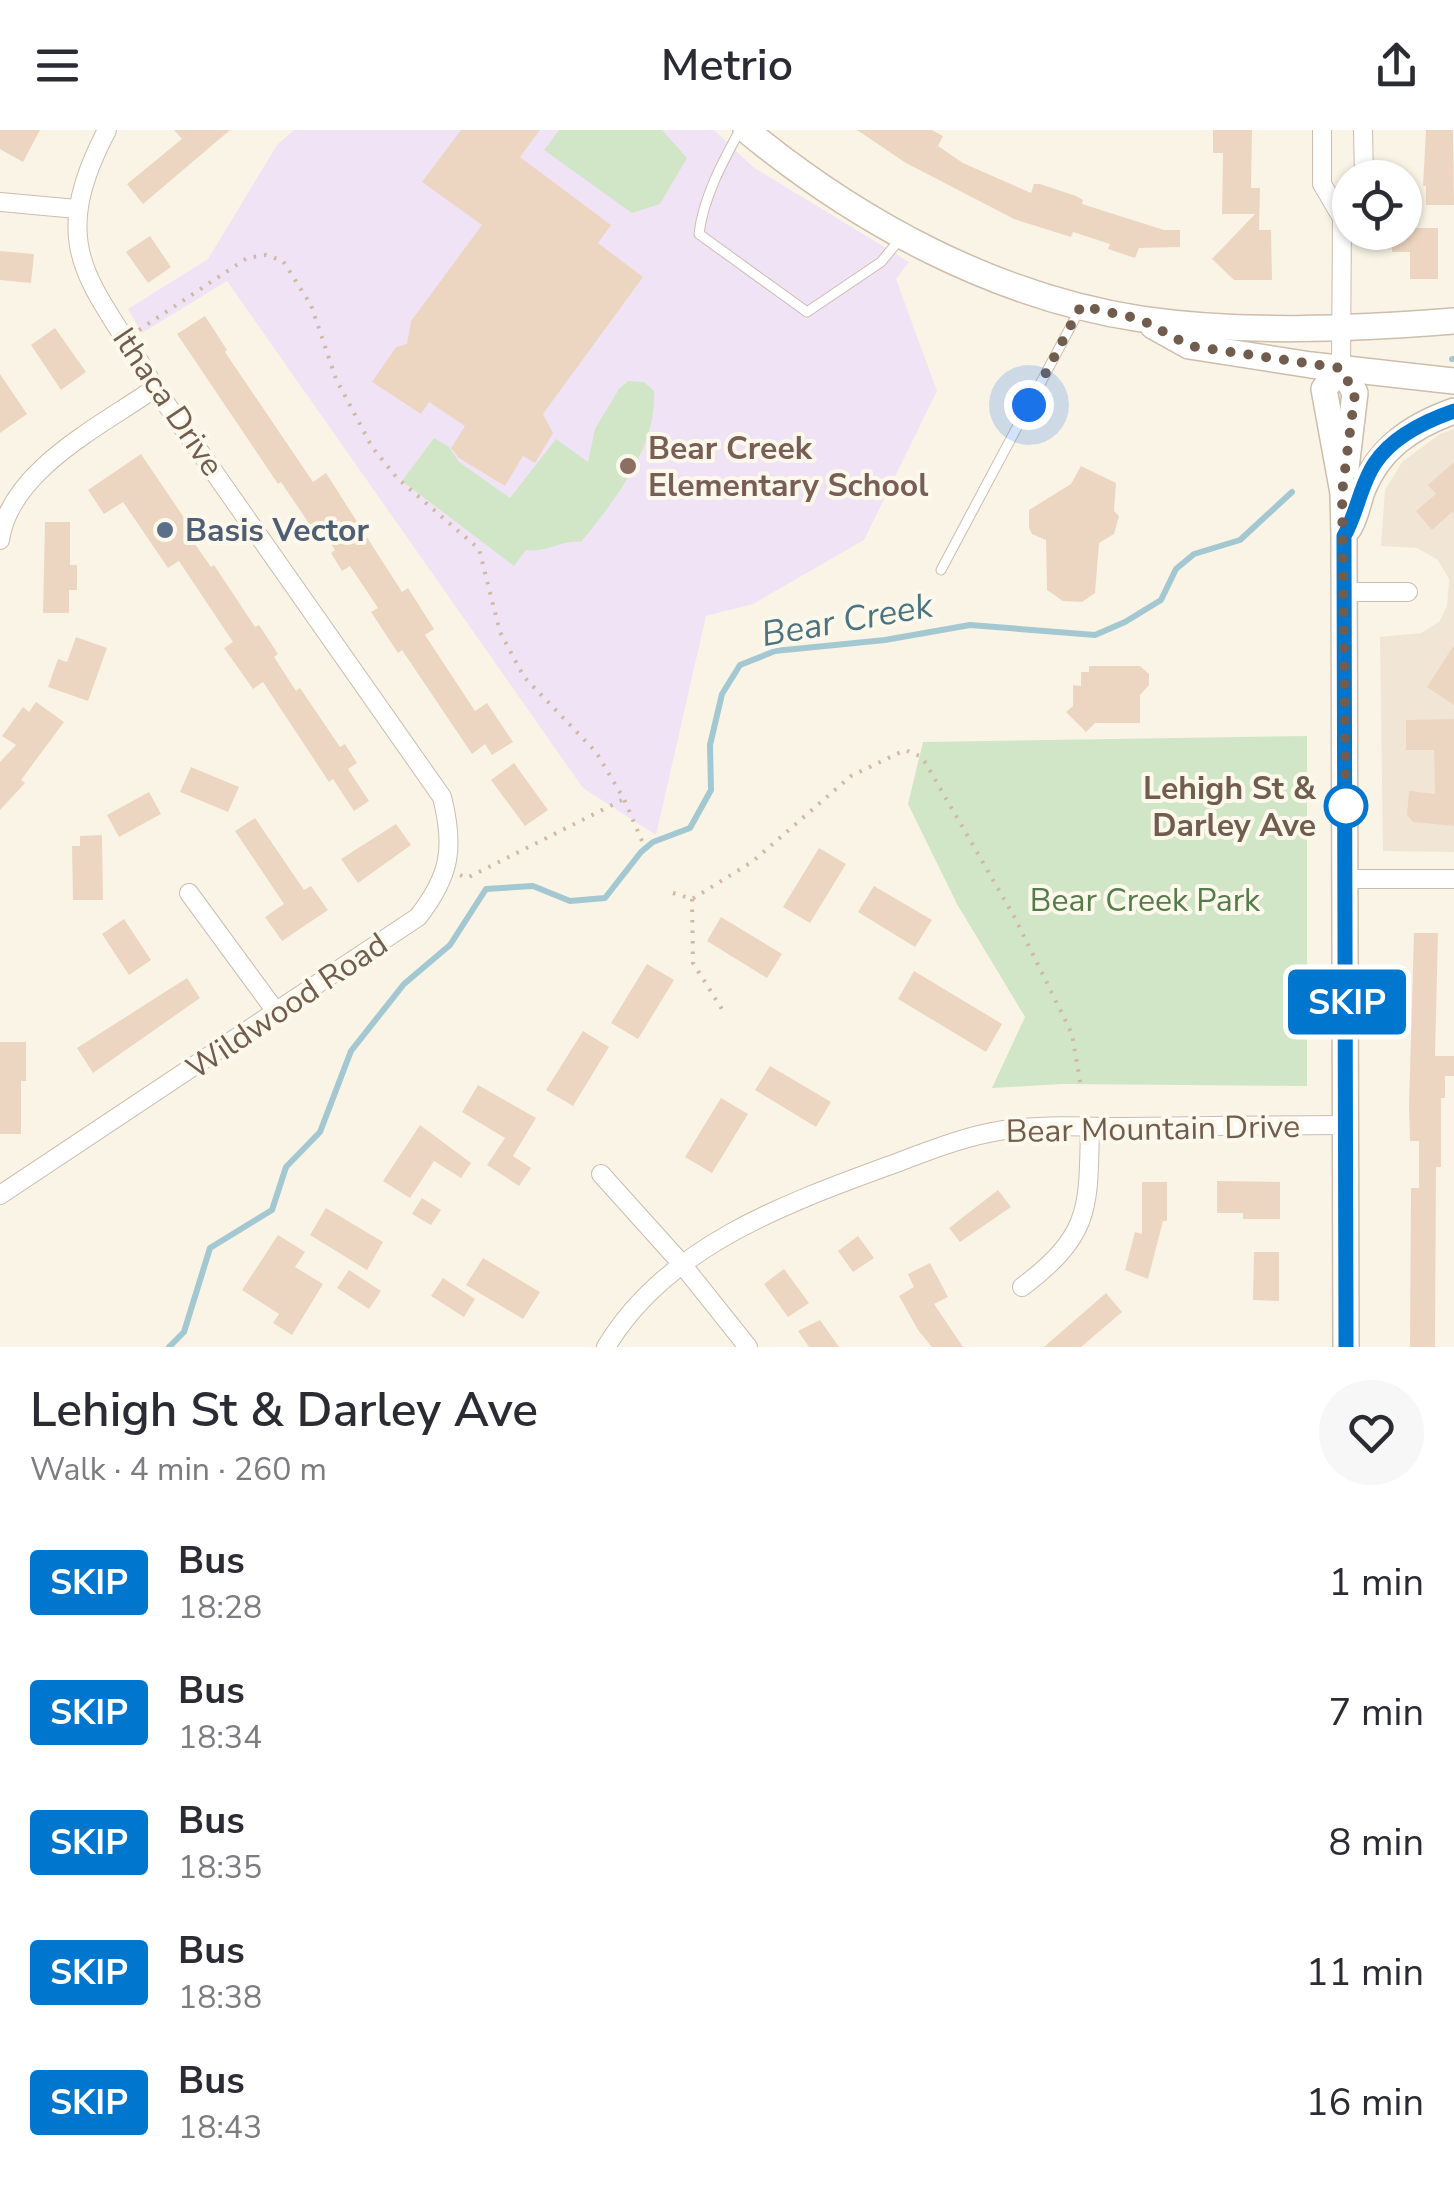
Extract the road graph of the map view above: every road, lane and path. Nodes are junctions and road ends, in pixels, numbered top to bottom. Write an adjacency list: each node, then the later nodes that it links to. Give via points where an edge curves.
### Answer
1 (107, 130): 8 (street, Ithaca Drive)
2 (743, 130): 9 (street); 9 (lane, via 726,155 698,234 806,312 885,258)
3 (1322, 130): 6 (street, via 1322,184)
4 (1363, 130): 5 (street)
5 (1364, 160)
6 (1332, 195)
7 (0, 202): 8 (street)
8 (76, 209): 15 (street, Ithaca Drive, via 80,256 93,292)
9 (904, 236): 11 (street, via 974,270)
10 (1344, 250): 14 (street)
11 (1081, 306): 12 (street); 22 (lane)
12 (1140, 319): 14 (street); 16 (street, via 1190,346)
13 (1454, 321): 14 (street)
14 (1341, 330): 16 (street)
15 (127, 338): 18 (street, Ithaca Drive); 26 (path, via 247,258 282,261 311,306 336,378 372,447 397,478 479,549 500,632 524,677 596,752)
16 (1340, 368): 17 (street); 20 (street, via 1324,389)
17 (1454, 381)
18 (155, 388): 21 (street, via 38,470 16,495); 25 (street, Ithaca Drive)
19 (1454, 411): 20 (street, via 1411,430 1375,462)
20 (1344, 536): 23 (street)
21 (0, 540)
22 (942, 570)
23 (1343, 592): 24 (street); 30 (street)
24 (1408, 592)
25 (410, 750): 28 (street, Wildwood Road, via 442,798 449,824)
26 (624, 798): 27 (path); 28 (path, via 467,878)
27 (642, 841)
28 (446, 870): 34 (street, Wildwood Road, via 418,917)
29 (1454, 879): 30 (street)
30 (1347, 880): 37 (street)
31 (673, 893): 33 (path)
32 (189, 894): 34 (street)
33 (692, 899): 35 (path, via 693,963); 36 (path, via 752,862 851,776 906,750 922,757 1015,918 1072,1034)
34 (277, 1013): 40 (street, Wildwood Road)
35 (725, 1014)
36 (1081, 1088)
37 (1346, 1125): 38 (street, Bear Mountain Drive); 45 (street)
38 (1090, 1127): 41 (street, Bear Mountain Drive, via 1002,1130 958,1140 804,1197); 42 (street, via 1088,1204 1075,1234)
39 (601, 1174): 41 (street)
40 (0, 1196)
41 (681, 1263): 43 (street, Bear Mountain Drive); 44 (street)
42 (1022, 1286)
43 (606, 1347)
44 (748, 1347)
45 (1346, 1347)

